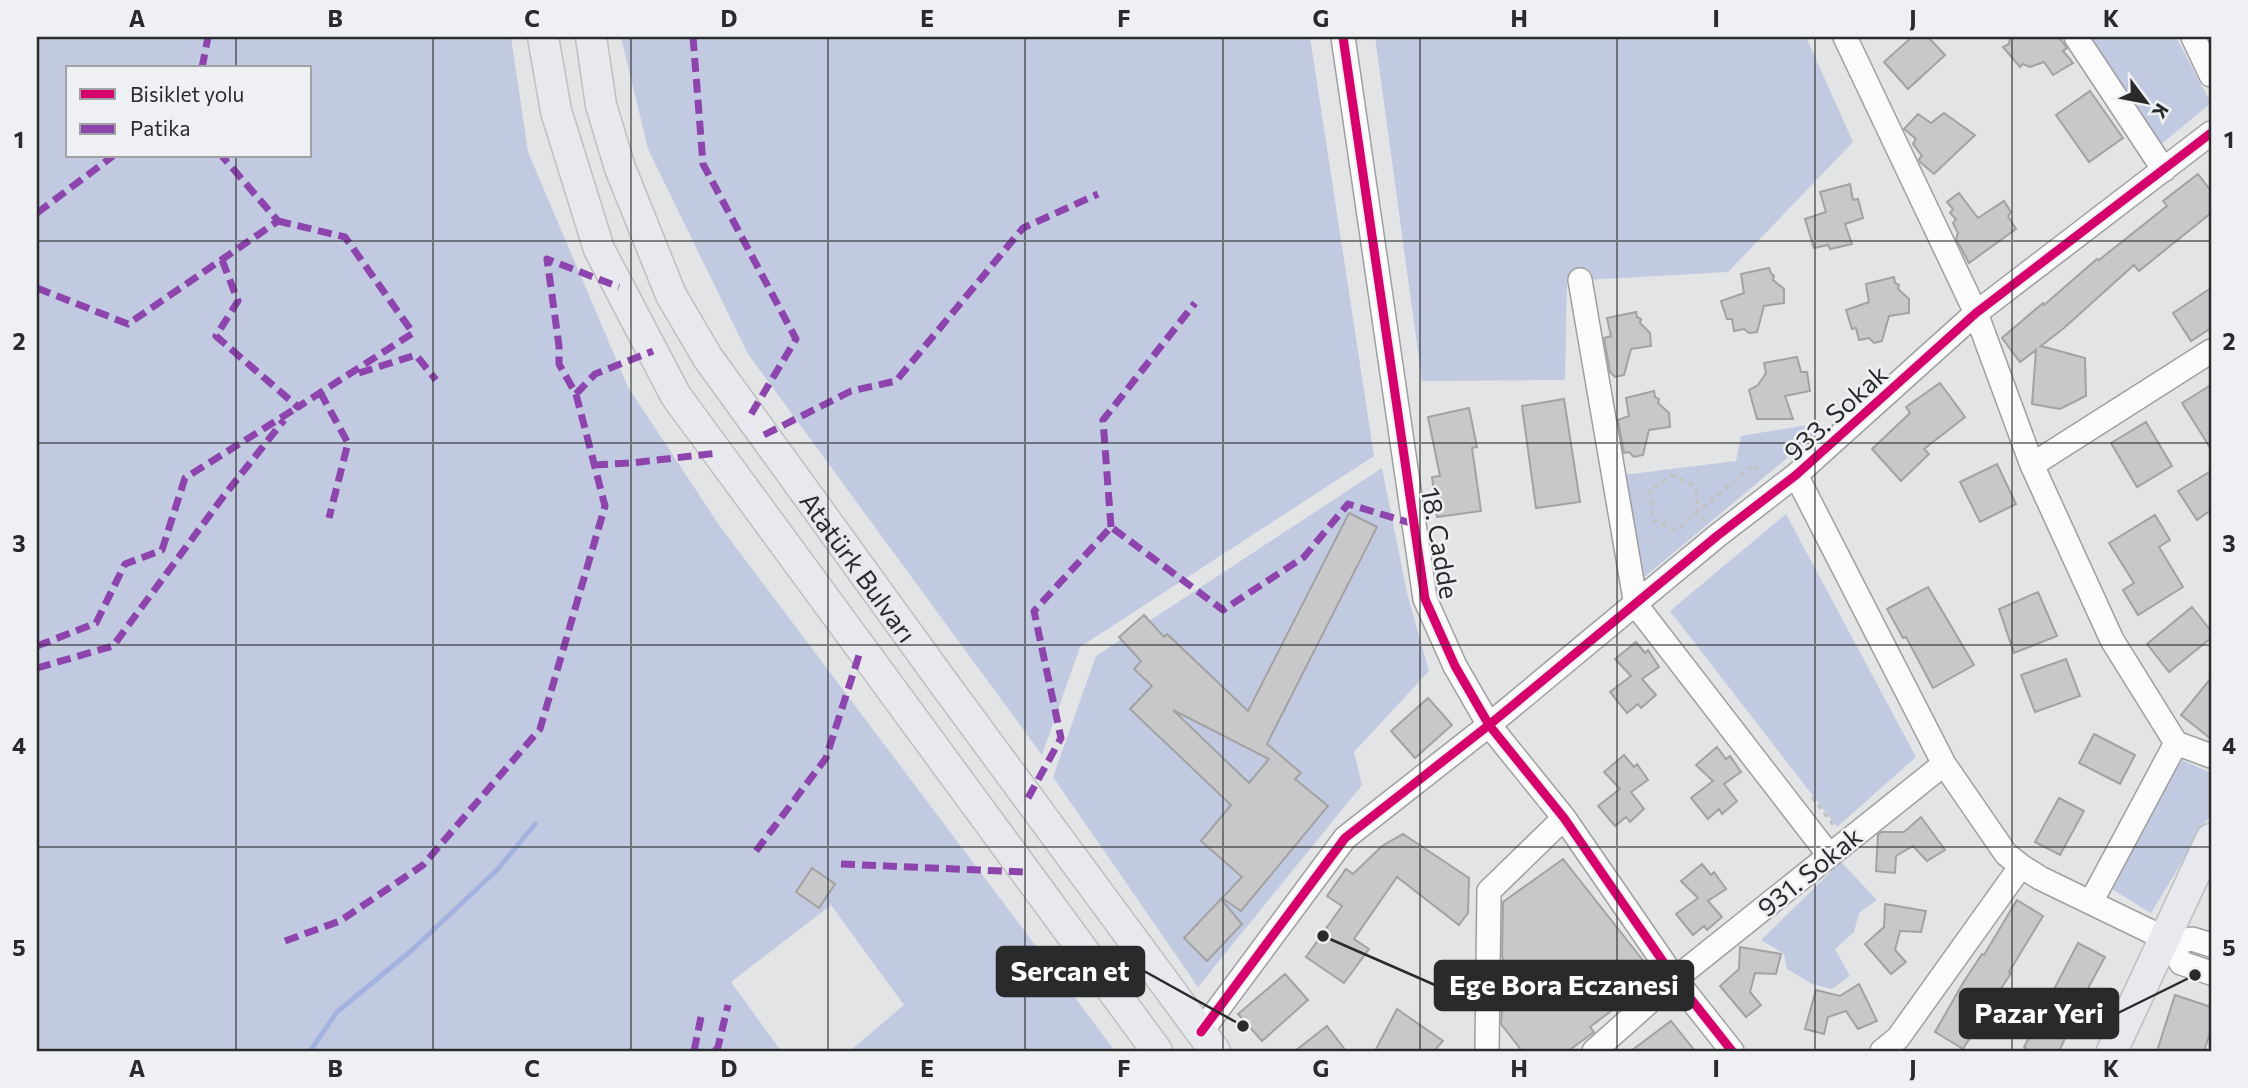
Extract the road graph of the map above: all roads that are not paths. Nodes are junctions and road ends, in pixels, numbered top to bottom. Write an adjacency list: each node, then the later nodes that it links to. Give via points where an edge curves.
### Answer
1 (544, 37): 31 (main road, Atatürk Bulvarı, via 556,111 599,249 676,396)
2 (591, 37): 29 (main road, Atatürk Bulvarı, via 601,105 620,168 671,295 708,358)
3 (1343, 37): 16 (street, 18. Cadde, via 1425,599 1455,666)
4 (1845, 37): 11 (street)
5 (2076, 37): 9 (street)
6 (2193, 37): 7 (street)
7 (2211, 75)
8 (2211, 134): 9 (street, 933. Sokak)
9 (2164, 170): 11 (street, 933. Sokak)
10 (1580, 280): 15 (street)
11 (1976, 313): 13 (street); 14 (street, 933. Sokak)
12 (2211, 351): 13 (street)
13 (2032, 464): 17 (street, via 2112,640)
14 (1796, 475): 15 (street, 933. Sokak); 19 (street)
15 (1636, 605): 16 (street, 933. Sokak); 22 (street)
16 (1489, 725): 20 (street, 18. Cadde); 29 (street, 933. Sokak, via 1345,838)
17 (2176, 743): 18 (street); 24 (street)
18 (2211, 756)
19 (1944, 764): 22 (street, 931. Sokak); 23 (street, via 1994,838)
20 (1564, 818): 28 (street, 18. Cadde); 30 (street, via 1489,891)
21 (2211, 839): 25 (main road)
22 (1829, 855): 28 (street, 931. Sokak)
23 (2021, 866): 24 (street); 34 (street, via 1898,1038)
24 (2091, 902): 25 (street)
25 (2168, 941): 26 (street, via 2192,939); 27 (street, via 2180,963); 35 (main road)
26 (2211, 945)
27 (2211, 973)
28 (1675, 979): 32 (street, 931. Sokak); 33 (street, 18. Cadde)
29 (1208, 1041)
30 (1485, 1050)
31 (1157, 1051)
32 (1594, 1051)
33 (1732, 1051)
34 (1882, 1051)
35 (2112, 1051)

